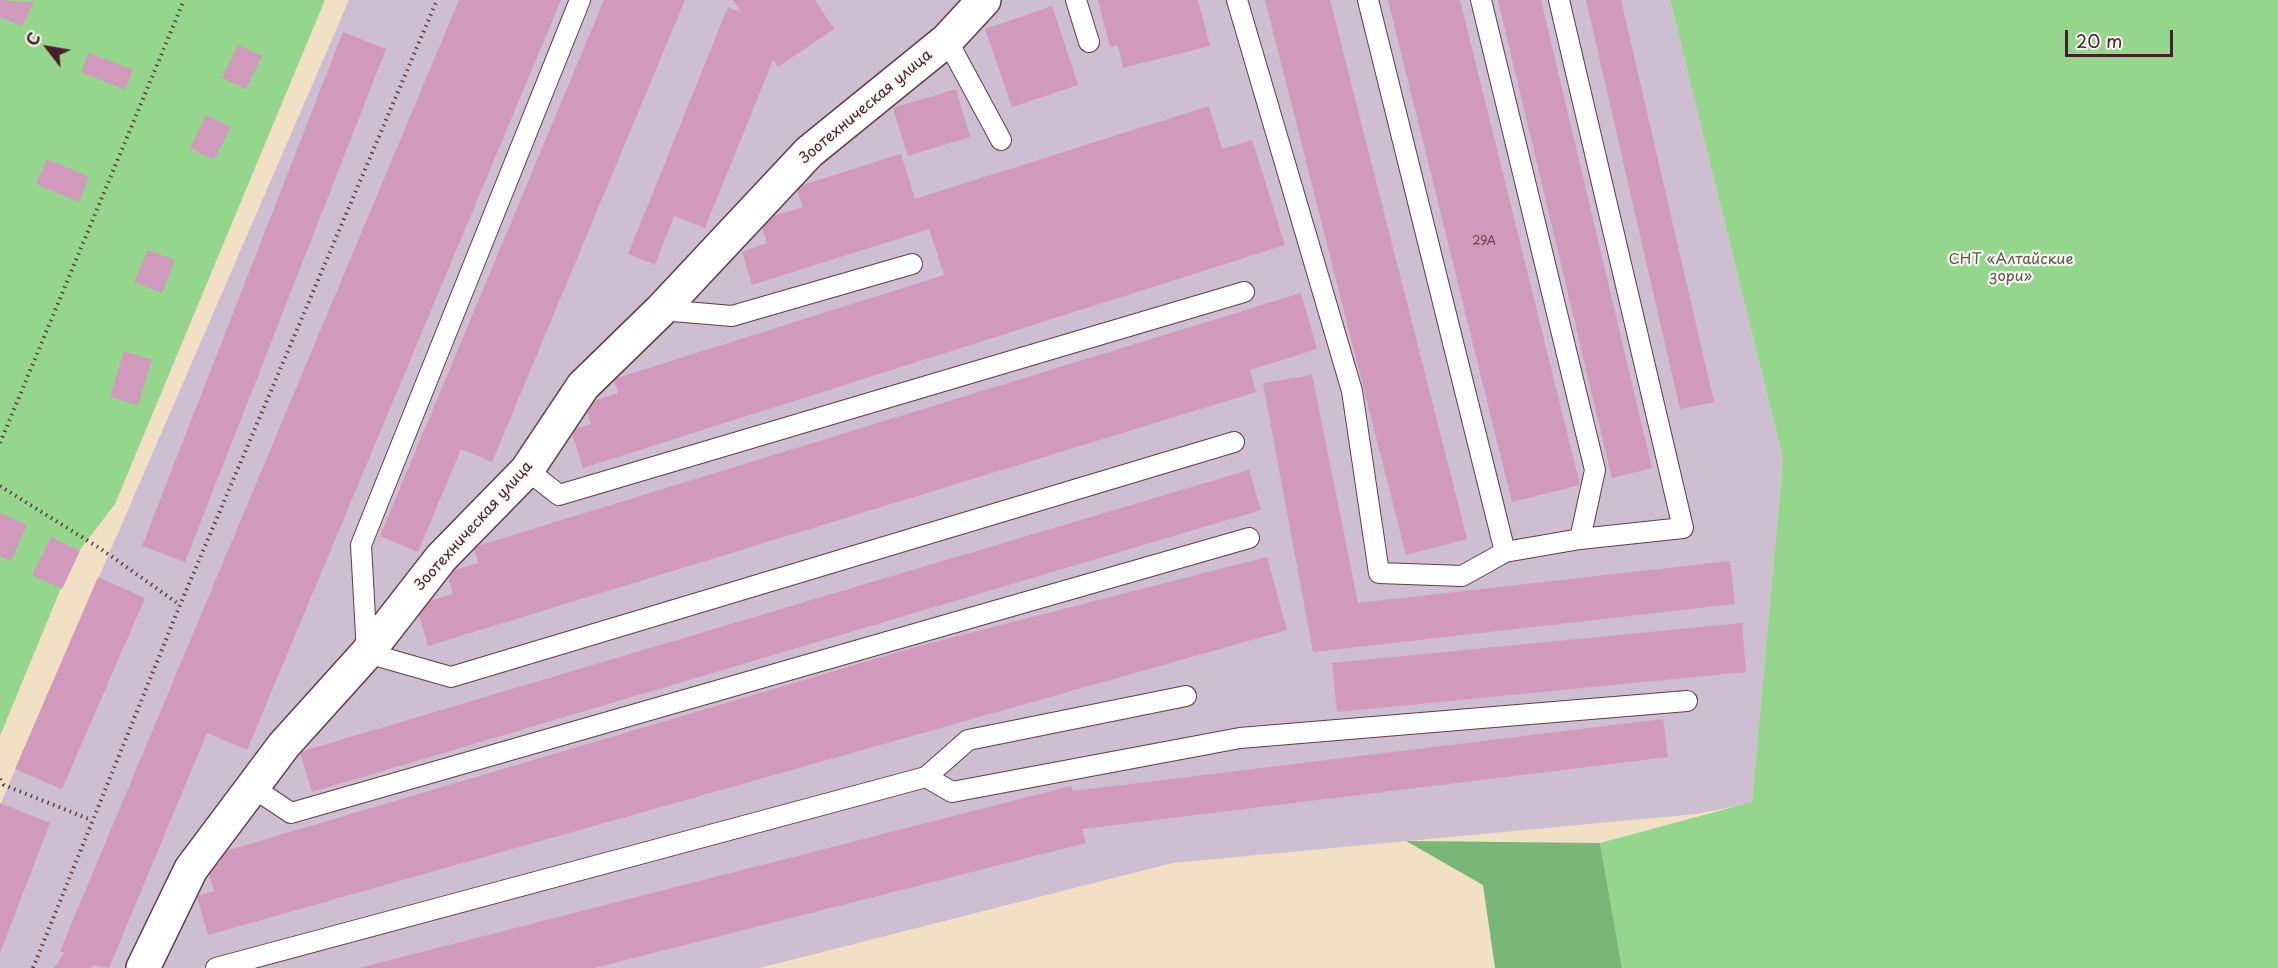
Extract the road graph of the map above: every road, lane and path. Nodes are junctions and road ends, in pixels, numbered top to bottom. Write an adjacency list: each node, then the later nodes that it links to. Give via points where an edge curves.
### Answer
1 (184, 0): 17 (path)
2 (437, 0): 23 (path)
3 (580, 0): 24 (lane, via 361,545)
4 (984, 0): 10 (street, Зоотехническая улица)
5 (1077, 0): 11 (lane)
6 (1237, 0): 22 (lane, via 1352,391 1379,573 1462,576)
7 (1368, 0): 22 (lane)
8 (1481, 0): 21 (lane, via 1595,470)
9 (1559, 0): 21 (lane, via 1683,528)
10 (946, 40): 12 (lane); 15 (street, Зоотехническая улица, via 809,152)
11 (1089, 42)
12 (1001, 140)
13 (912, 264): 15 (lane, via 732,316)
14 (1244, 292): 18 (lane, via 559,495)
15 (662, 310): 18 (street, Зоотехническая улица, via 583,386)
16 (1234, 442): 24 (lane, via 451,677)
17 (0, 443)
18 (527, 470): 24 (street, Зоотехническая улица, via 441,558)
19 (0, 486): 23 (path, via 101,549)
20 (1249, 538): 29 (lane, via 291,813)
21 (1580, 539): 22 (lane)
22 (1505, 552)
23 (180, 605): 30 (path)
24 (367, 653): 29 (street, Зоотехническая улица, via 284,745)
25 (1186, 696): 27 (lane, via 968,740)
26 (1687, 701): 27 (lane, via 1240,738 952,792)
27 (926, 777): 33 (lane)
28 (0, 779): 30 (path, via 4,785)
29 (252, 787): 32 (street, Зоотехническая улица, via 191,869)
30 (91, 820): 31 (path)
31 (33, 968)
32 (143, 968)
33 (216, 968)

